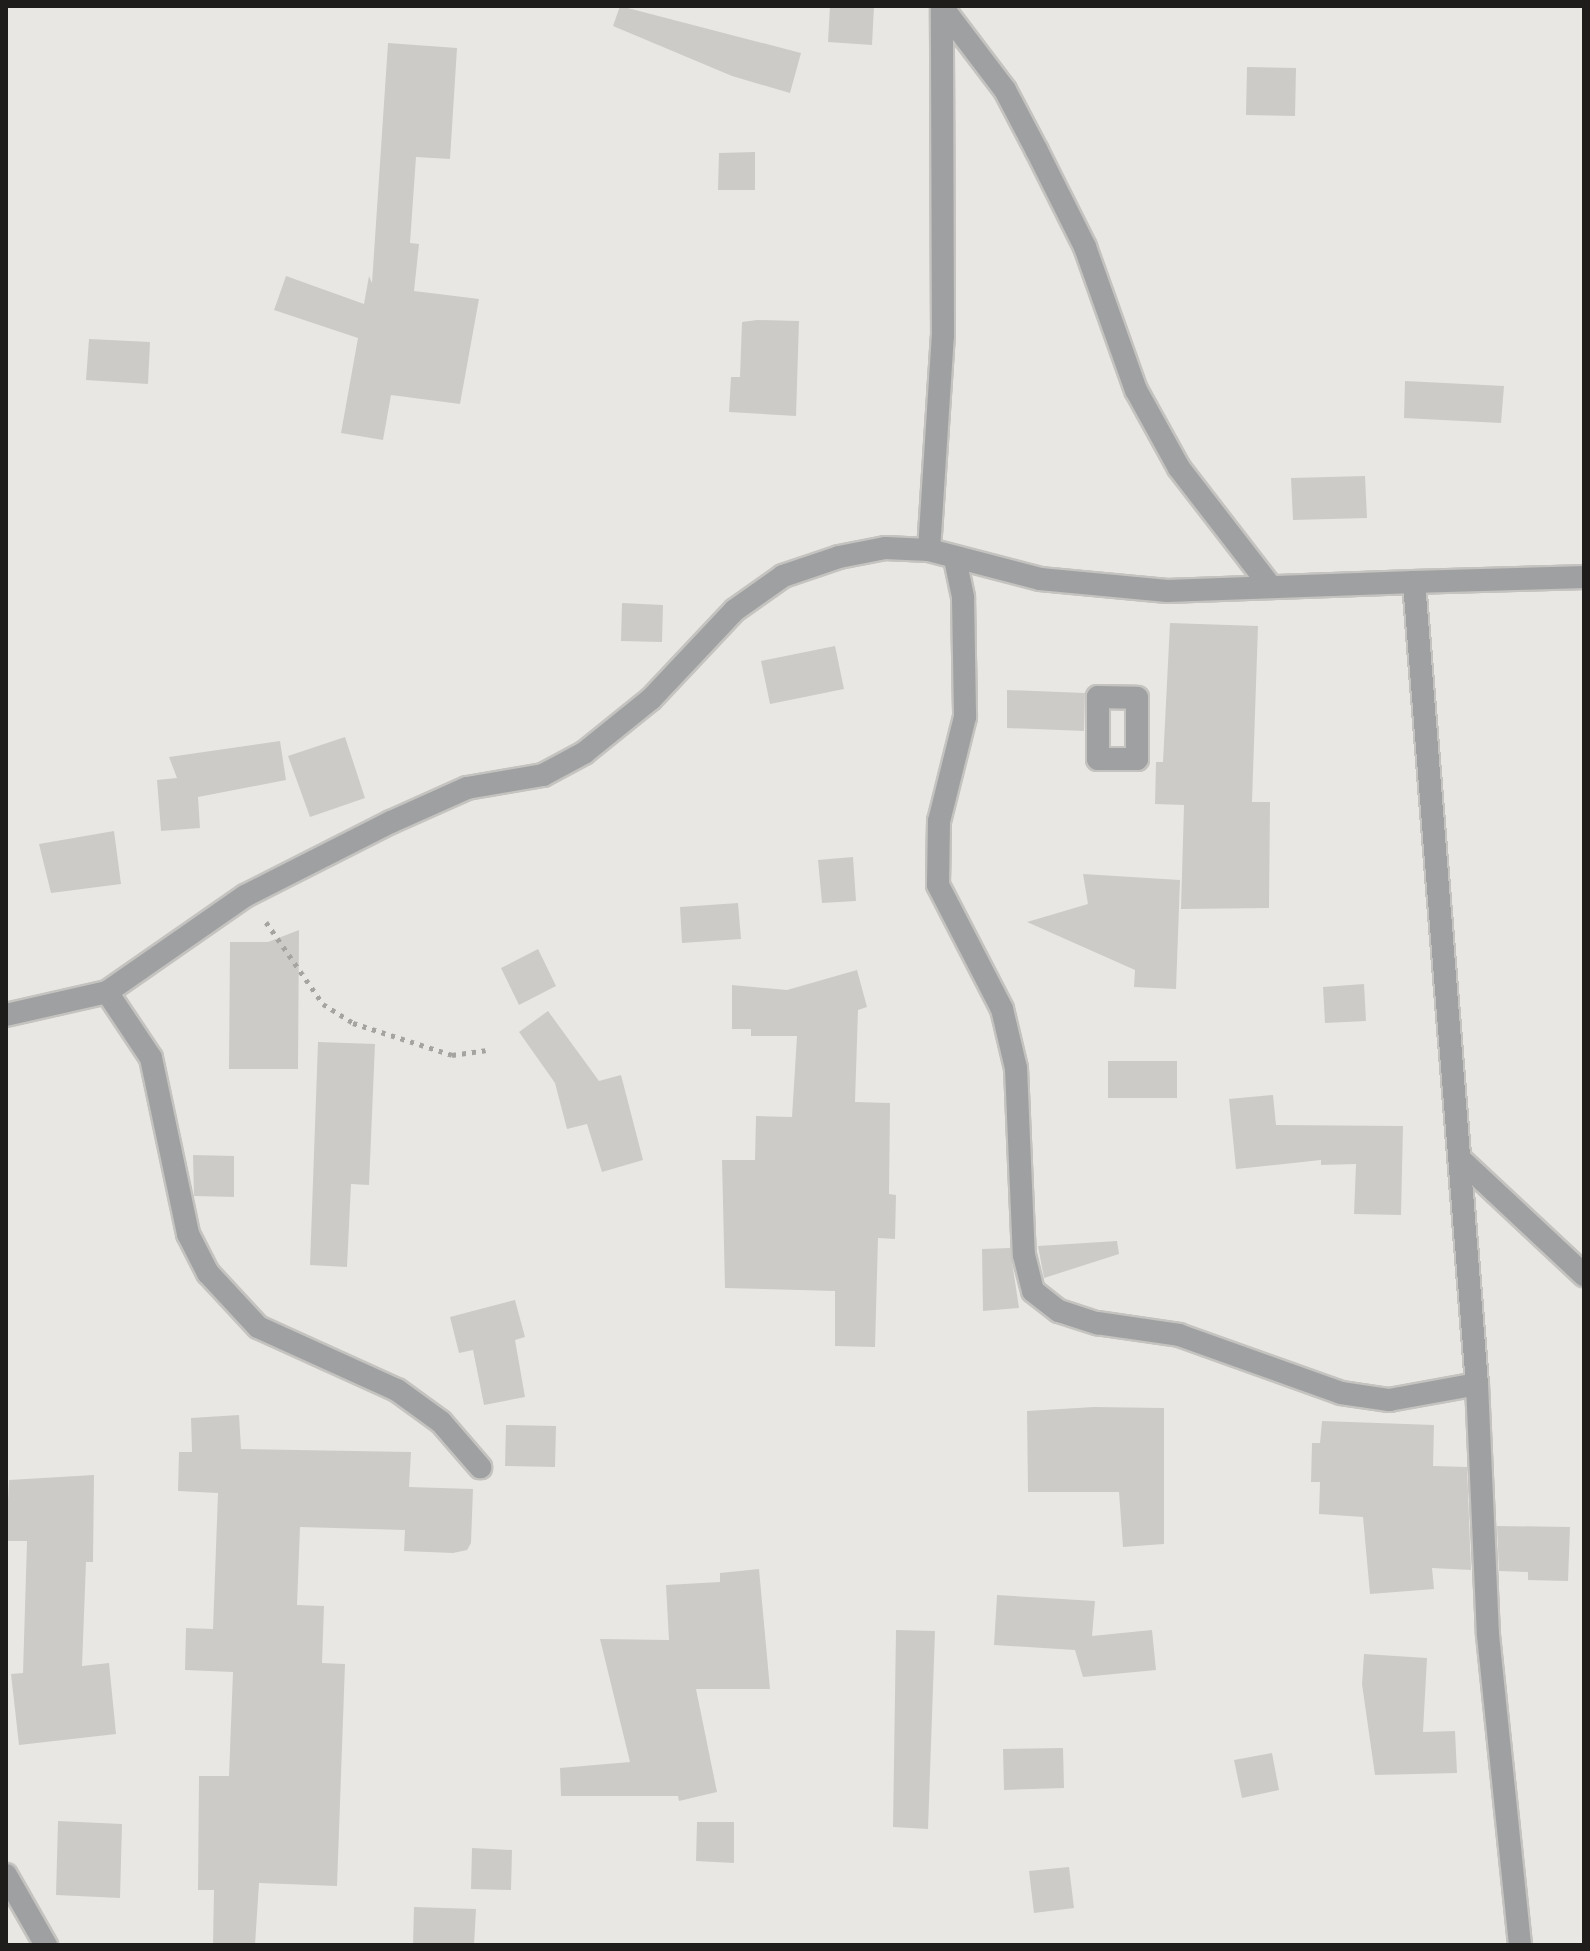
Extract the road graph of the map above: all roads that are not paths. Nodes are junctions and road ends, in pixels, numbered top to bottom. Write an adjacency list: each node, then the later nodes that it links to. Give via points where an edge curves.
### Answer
1 (942, 7): 2 (street, via 943,336); 6 (street, via 1005,90 1037,151 1085,247 1136,390 1179,468)
2 (929, 550): 3 (street); 7 (street, via 885,548 783,576 735,610 651,699 584,753 543,775 467,788 245,896)
3 (955, 559): 6 (street, via 1056,581 1167,591); 11 (street, via 963,598 965,717 939,821 938,885 1002,1009 1013,1053 1024,1255 1033,1291 1059,1311 1097,1323 1179,1335 1341,1393 1389,1400)
4 (1584, 577): 5 (street)
5 (1414, 582): 6 (street); 9 (street)
6 (1271, 587)
7 (107, 992): 8 (street); 12 (street, via 151,1058 188,1234 208,1273 258,1327 397,1390 441,1422)
8 (6, 1015)
9 (1460, 1159): 10 (street); 11 (street)
10 (1584, 1275)
11 (1477, 1384): 15 (street, via 1488,1635)
12 (480, 1467)
13 (6, 1875): 14 (street)
14 (46, 1945)
15 (1520, 1945)

